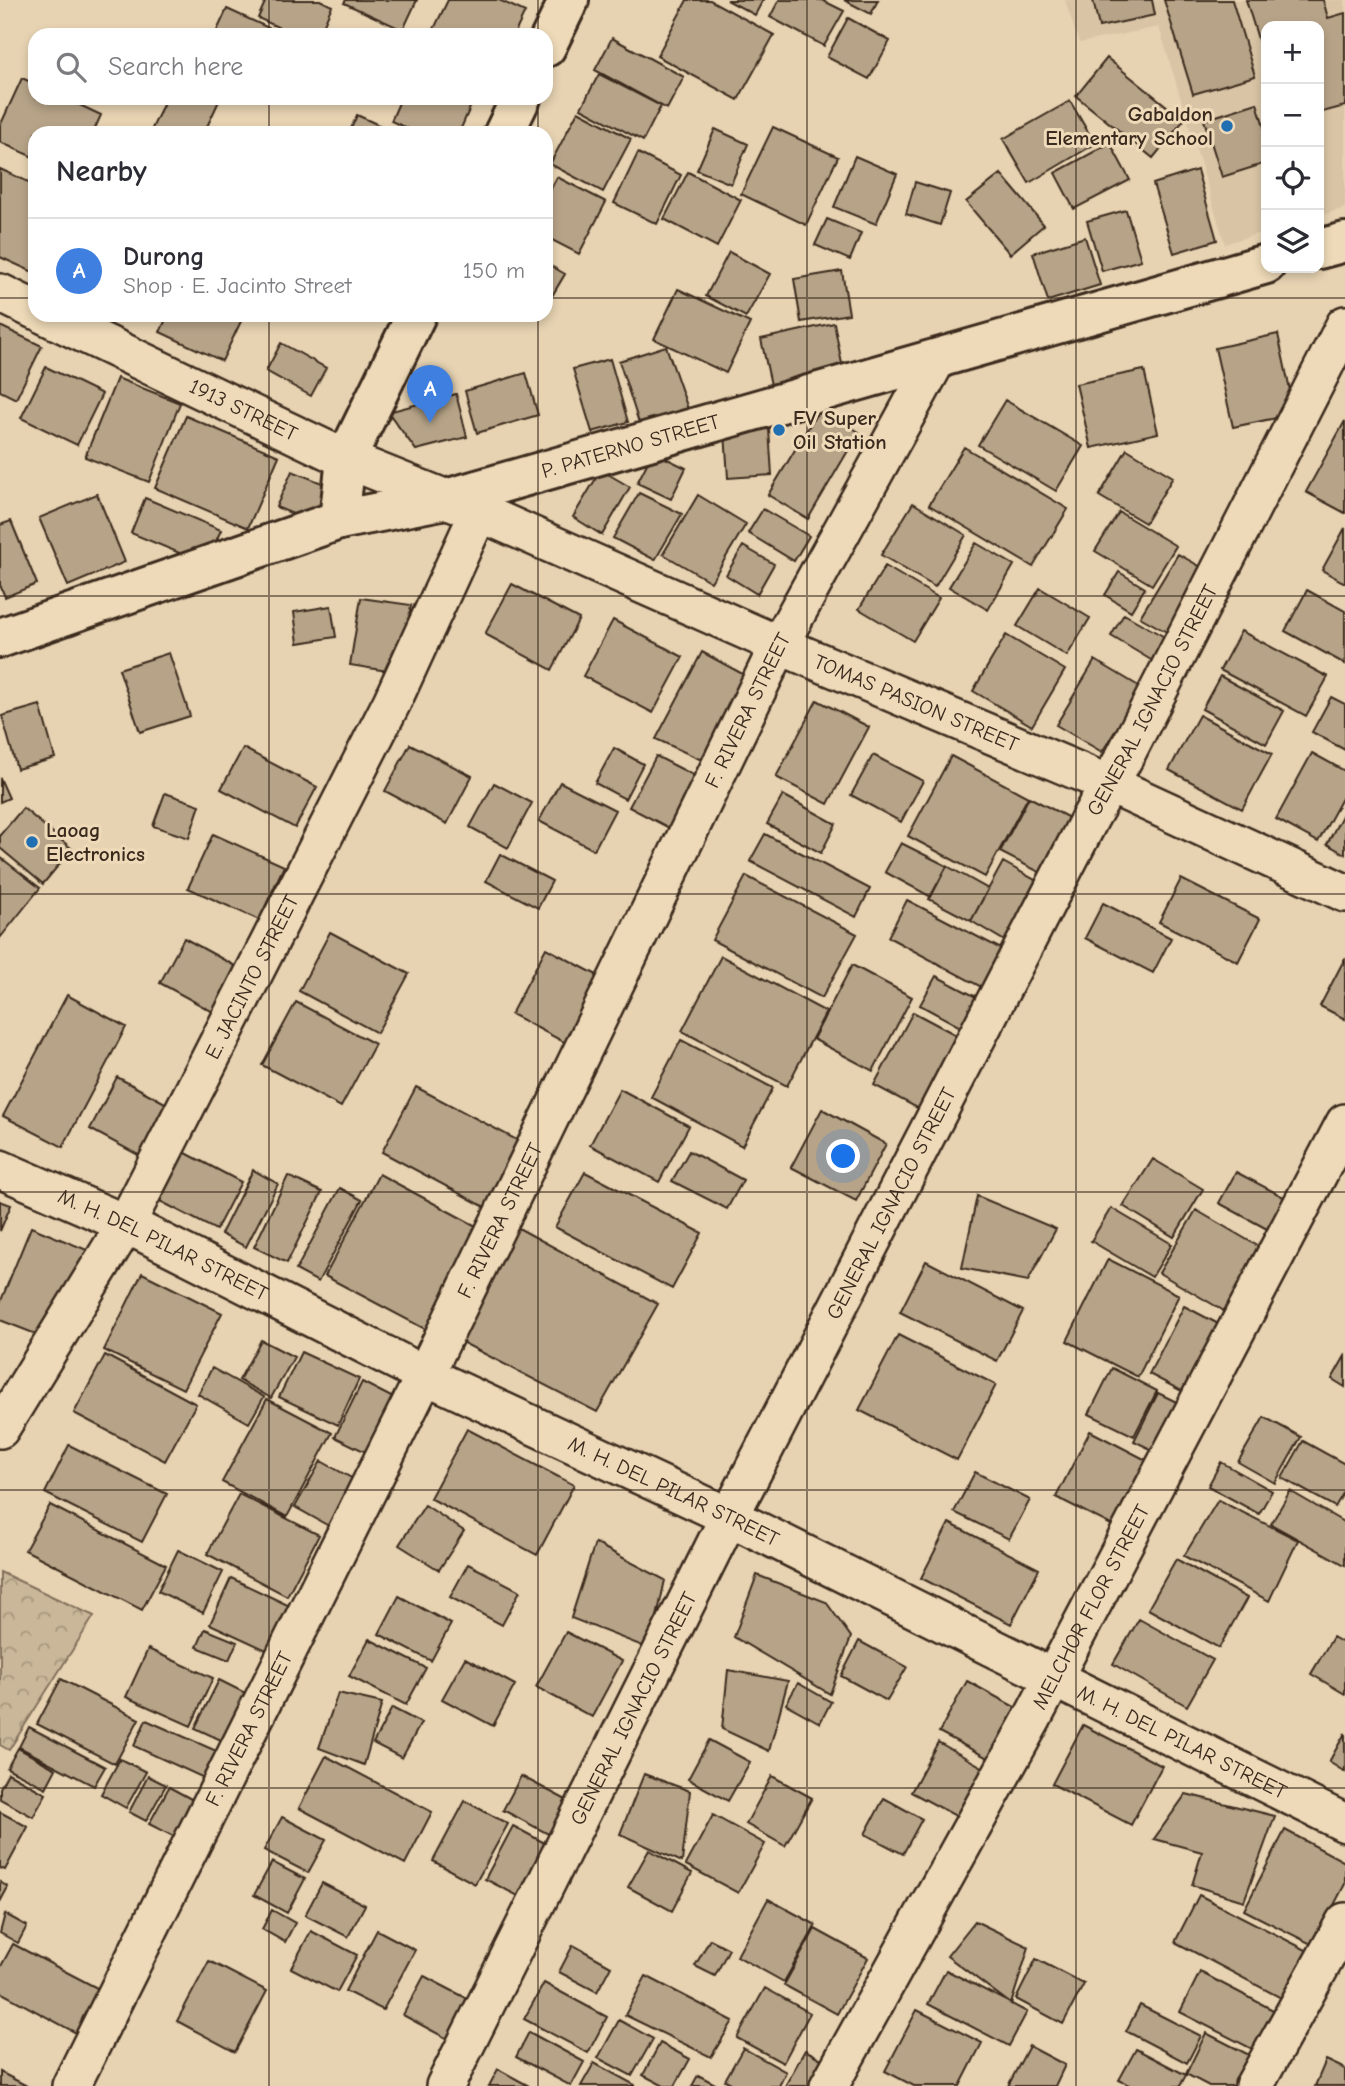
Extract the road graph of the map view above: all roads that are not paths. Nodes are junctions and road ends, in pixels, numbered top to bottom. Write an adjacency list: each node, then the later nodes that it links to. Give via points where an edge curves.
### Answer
1 (569, 0): 2 (main road)
2 (553, 33)
3 (518, 105): 4 (main road)
4 (507, 126)
5 (1345, 242): 6 (main road)
6 (1324, 248)
7 (1261, 265): 13 (main road, P. PATERNO STREET)
8 (0, 293): 9 (street)
9 (28, 307)
10 (60, 322): 14 (street, 1913 STREET)
11 (413, 322): 14 (main road)
12 (1345, 325): 19 (street, GENERAL IGNACIO STREET)
13 (937, 359): 15 (main road, P. PATERNO STREET); 18 (street, F. RIVERA STREET)
14 (346, 459): 15 (street, 1913 STREET); 16 (main road)
15 (463, 505): 16 (main road, P. PATERNO STREET); 18 (street, TOMAS PASION STREET); 23 (street, E. JACINTO STREET, via 393,702)
16 (339, 520): 17 (main road, P. PATERNO STREET)
17 (0, 638)
18 (779, 646): 19 (street, TOMAS PASION STREET); 24 (street, F. RIVERA STREET)
19 (1111, 785): 20 (street, TOMAS PASION STREET); 26 (street, GENERAL IGNACIO STREET)
20 (1345, 893)
21 (1345, 1123): 27 (street, MELCHOR FLOR STREET)
22 (0, 1169): 23 (street, M. H. DEL PILAR STREET)
23 (126, 1224): 24 (street, M. H. DEL PILAR STREET); 25 (street, E. JACINTO STREET)
24 (425, 1375): 26 (street, M. H. DEL PILAR STREET); 30 (street, F. RIVERA STREET)
25 (0, 1429)
26 (730, 1517): 27 (street, M. H. DEL PILAR STREET); 31 (street, GENERAL IGNACIO STREET)
27 (1053, 1678): 28 (street, M. H. DEL PILAR STREET); 32 (street, MELCHOR FLOR STREET)
28 (1345, 1823)
29 (1345, 1922): 33 (street)
30 (71, 2086)
31 (445, 2086)
32 (829, 2086)
33 (1254, 2086)

